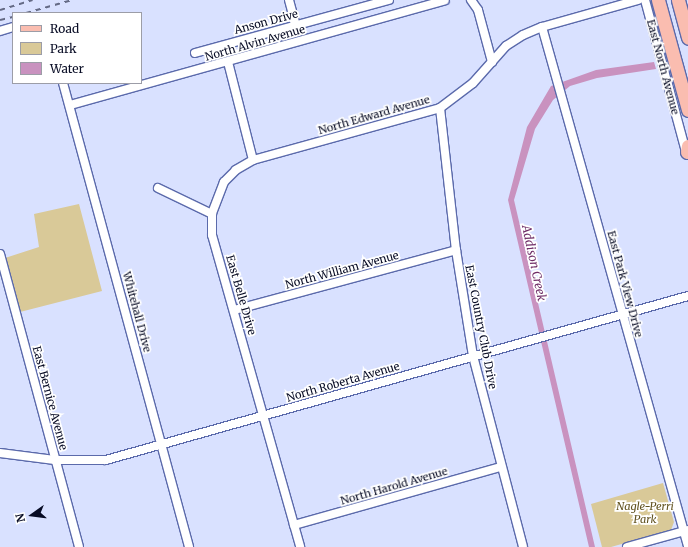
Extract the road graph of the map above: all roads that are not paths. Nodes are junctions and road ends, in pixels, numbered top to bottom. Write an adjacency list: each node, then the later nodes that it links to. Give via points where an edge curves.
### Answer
1 (289, 0): 9 (street)
2 (389, 0): 9 (street, Anson Drive)
3 (446, 0): 15 (street, North Alvin Avenue)
4 (471, 0): 16 (street, via 478,10)
5 (638, 0): 11 (street, North Edward Avenue)
6 (645, 0): 22 (street, East North Avenue)
7 (658, 0): 20 (main road, East North Avenue)
8 (678, 0): 13 (main road)
9 (296, 26): 14 (street, Anson Drive)
10 (12, 27): 12 (street)
11 (542, 27): 16 (street, North Edward Avenue, via 522,35 506,46); 30 (street, East Park View Drive)
12 (0, 31)
13 (688, 38)
14 (195, 53)
15 (228, 62): 18 (street, North Alvin Avenue); 23 (street)
16 (492, 62): 19 (street, North Edward Avenue, via 473,83)
17 (63, 84): 18 (street, Whitehall Drive)
18 (70, 105): 33 (street, Whitehall Drive)
19 (440, 108): 23 (street, North Edward Avenue); 26 (street, East Country Club Drive)
20 (688, 109): 21 (main road, East North Avenue)
21 (688, 115)
22 (688, 152)
23 (253, 160): 25 (street, East Belle Drive, via 236,170 224,182)
24 (158, 188): 25 (street)
25 (212, 214): 29 (street, East Belle Drive, via 212,235)
26 (456, 250): 29 (street, North William Avenue); 31 (street, East Country Club Drive)
27 (0, 254): 35 (street, East Bernice Avenue)
28 (688, 296): 30 (street, North Roberta Avenue)
29 (234, 310): 32 (street, East Belle Drive)
30 (621, 314): 31 (street, North Roberta Avenue); 38 (street, East Park View Drive)
31 (474, 356): 32 (street, North Roberta Avenue); 36 (street, East Country Club Drive)
32 (263, 416): 33 (street, North Roberta Avenue); 37 (street, East Belle Drive)
33 (161, 445): 35 (street, North Roberta Avenue, via 106,460); 41 (street, Whitehall Drive)
34 (0, 453): 35 (street, North Roberta Avenue)
35 (55, 460): 40 (street, East Bernice Avenue)
36 (500, 467): 37 (street, North Harold Avenue); 43 (street, East Country Club Drive)
37 (294, 525): 42 (street, East Belle Drive)
38 (686, 530): 39 (street, East Park View Drive); 44 (street)
39 (688, 546)
40 (79, 547)
41 (189, 547)
42 (300, 547)
43 (523, 547)
44 (627, 547)

